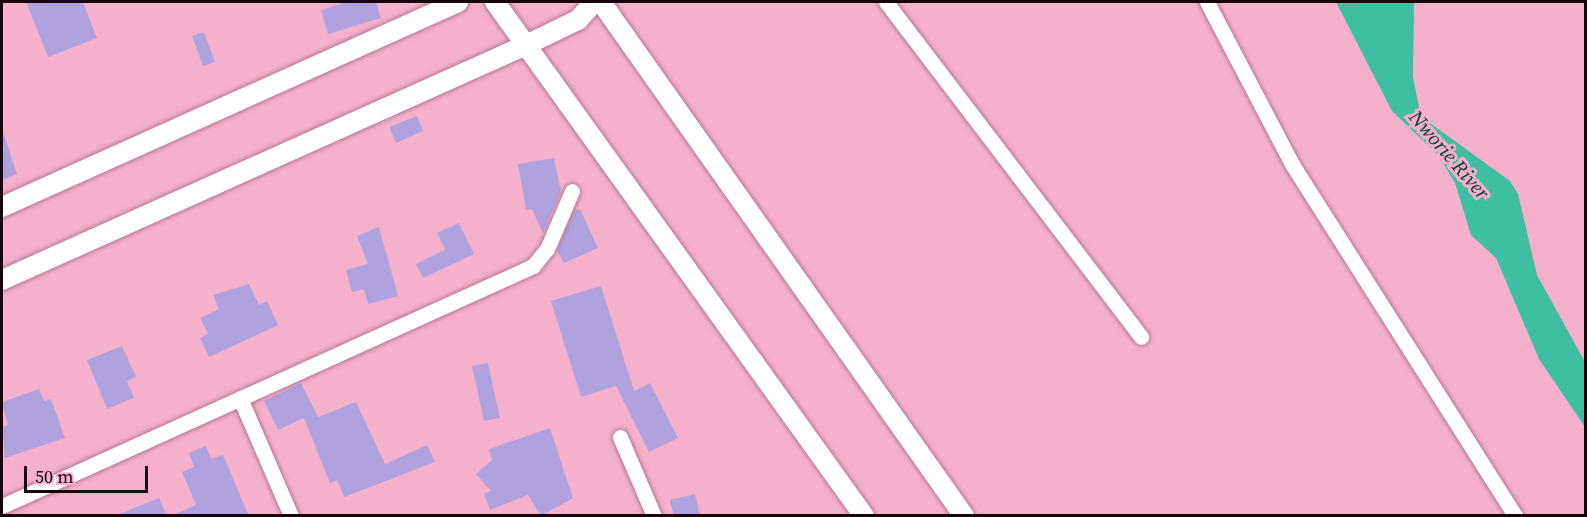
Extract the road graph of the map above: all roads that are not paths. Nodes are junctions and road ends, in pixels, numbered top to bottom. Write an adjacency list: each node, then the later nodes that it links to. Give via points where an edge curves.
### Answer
1 (458, 2): 9 (street)
2 (495, 2): 7 (street)
3 (594, 2): 7 (street, via 578,20)
4 (601, 2): 18 (street)
5 (886, 2): 11 (street)
6 (1207, 2): 19 (street, via 1292,164)
7 (526, 45): 10 (street); 17 (street)
8 (573, 191): 12 (street, via 547,249 533,266)
9 (2, 207)
10 (2, 280)
11 (1141, 337)
12 (240, 398): 14 (street); 15 (street)
13 (620, 437): 16 (street)
14 (2, 506)
15 (291, 516)
16 (654, 516)
17 (864, 516)
18 (964, 516)
19 (1515, 516)

